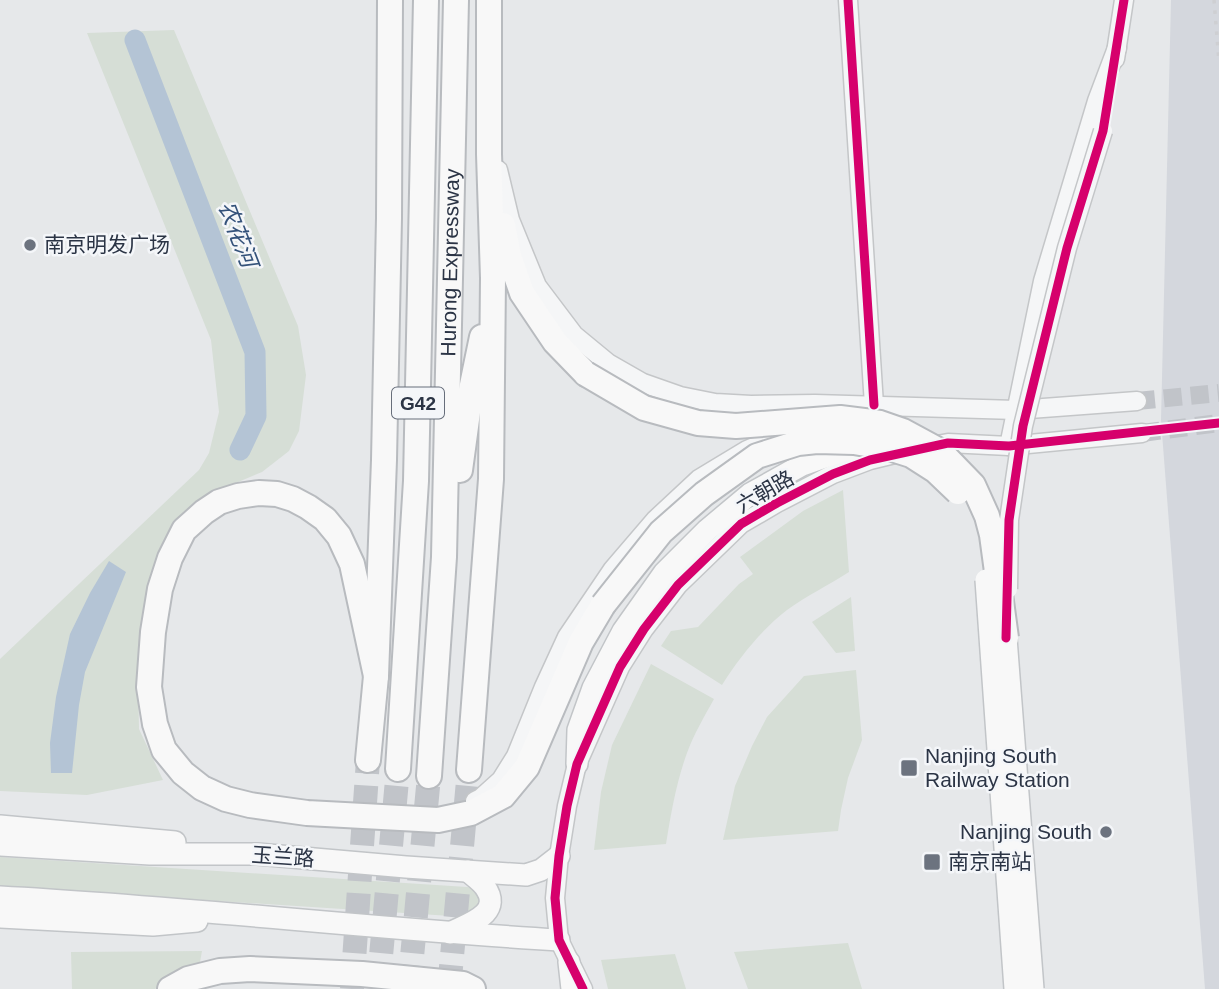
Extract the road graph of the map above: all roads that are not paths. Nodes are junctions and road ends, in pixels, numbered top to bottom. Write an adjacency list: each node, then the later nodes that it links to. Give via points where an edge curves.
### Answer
1 (390, 0): 23 (highway, via 385,433)
2 (426, 0): 26 (highway, Hurong Expressway / G42, via 416,481)
3 (456, 0): 20 (highway, Hurong Expressway / G42)
4 (489, 0): 7 (highway)
5 (848, 0): 12 (street)
6 (1124, 0): 8 (street)
7 (489, 42): 9 (highway); 10 (highway)
8 (1117, 48): 13 (street, via 1043,281); 22 (street, bridge, via 1103,131 1066,248 1023,426 1009,520)
9 (498, 170): 12 (street, via 510,220 537,286 574,335 608,363 643,383 715,403); 19 (highway, bridge, via 503,228 522,293 555,342 586,374 644,408 698,423 736,426 840,418 903,431 940,451 973,485)
10 (494, 278): 20 (highway); 27 (highway, via 491,479)
11 (1137, 401): 13 (street)
12 (874, 405): 13 (street)
13 (1016, 410): 16 (street)
14 (1142, 433): 16 (street, 六朝路)
15 (948, 443): 16 (street, 六朝路); 25 (street, 六朝路, via 870,460 832,474 741,524 678,586 644,629 620,667); 29 (street, via 800,432 747,450 699,479 622,559 567,637 516,756 501,779 481,798 460,808 433,815)
16 (1009, 446)
17 (890, 448): 18 (highway, bridge); 25 (main road, bridge, via 844,450 802,465 750,494 664,573 623,631 593,688 578,730); 29 (highway, bridge, via 855,442 798,443 757,456 704,494 661,532 603,605 581,642 527,767 503,796 471,813 438,820)
18 (936, 471): 19 (highway, bridge, via 961,488); 21 (highway, bridge, via 971,505 980,528)
19 (989, 525): 21 (highway, bridge); 22 (highway, bridge)
20 (444, 557): 28 (highway, Hurong Expressway / G42)
21 (986, 580): 47 (main road, bridge)
22 (1006, 638): 48 (main road, bridge)
23 (376, 676): 24 (highway); 29 (highway, via 352,564 340,536 325,519 293,499 259,493 219,502 184,530 166,568 153,632 149,687 164,750 183,773 226,799 307,813)
24 (368, 760)
25 (577, 764): 33 (street, 六朝路)
26 (398, 769)
27 (469, 770)
28 (429, 776)
29 (383, 817)
30 (0, 827): 32 (main road, via 173,841)
31 (0, 845): 32 (main road, 玉兰路, via 150,854)
32 (257, 854): 34 (main road, 玉兰路)
33 (559, 856): 34 (main road, 玉兰路, via 526,876); 39 (street, 六朝路, via 555,898)
34 (468, 871): 38 (main road, via 485,887 489,909 481,918)
35 (0, 897): 36 (main road)
36 (261, 916): 37 (main road, via 153,925); 38 (main road)
37 (0, 917)
38 (448, 934): 39 (main road)
39 (559, 940): 40 (street, 六朝路)
40 (569, 962): 45 (main road); 46 (street, 六朝路)
41 (423, 980): 42 (highway, via 230,970 188,979); 43 (street); 44 (highway)
42 (170, 989)
43 (452, 989)
44 (473, 989)
45 (572, 989)
46 (583, 989)
47 (1015, 989)
48 (1034, 989)

